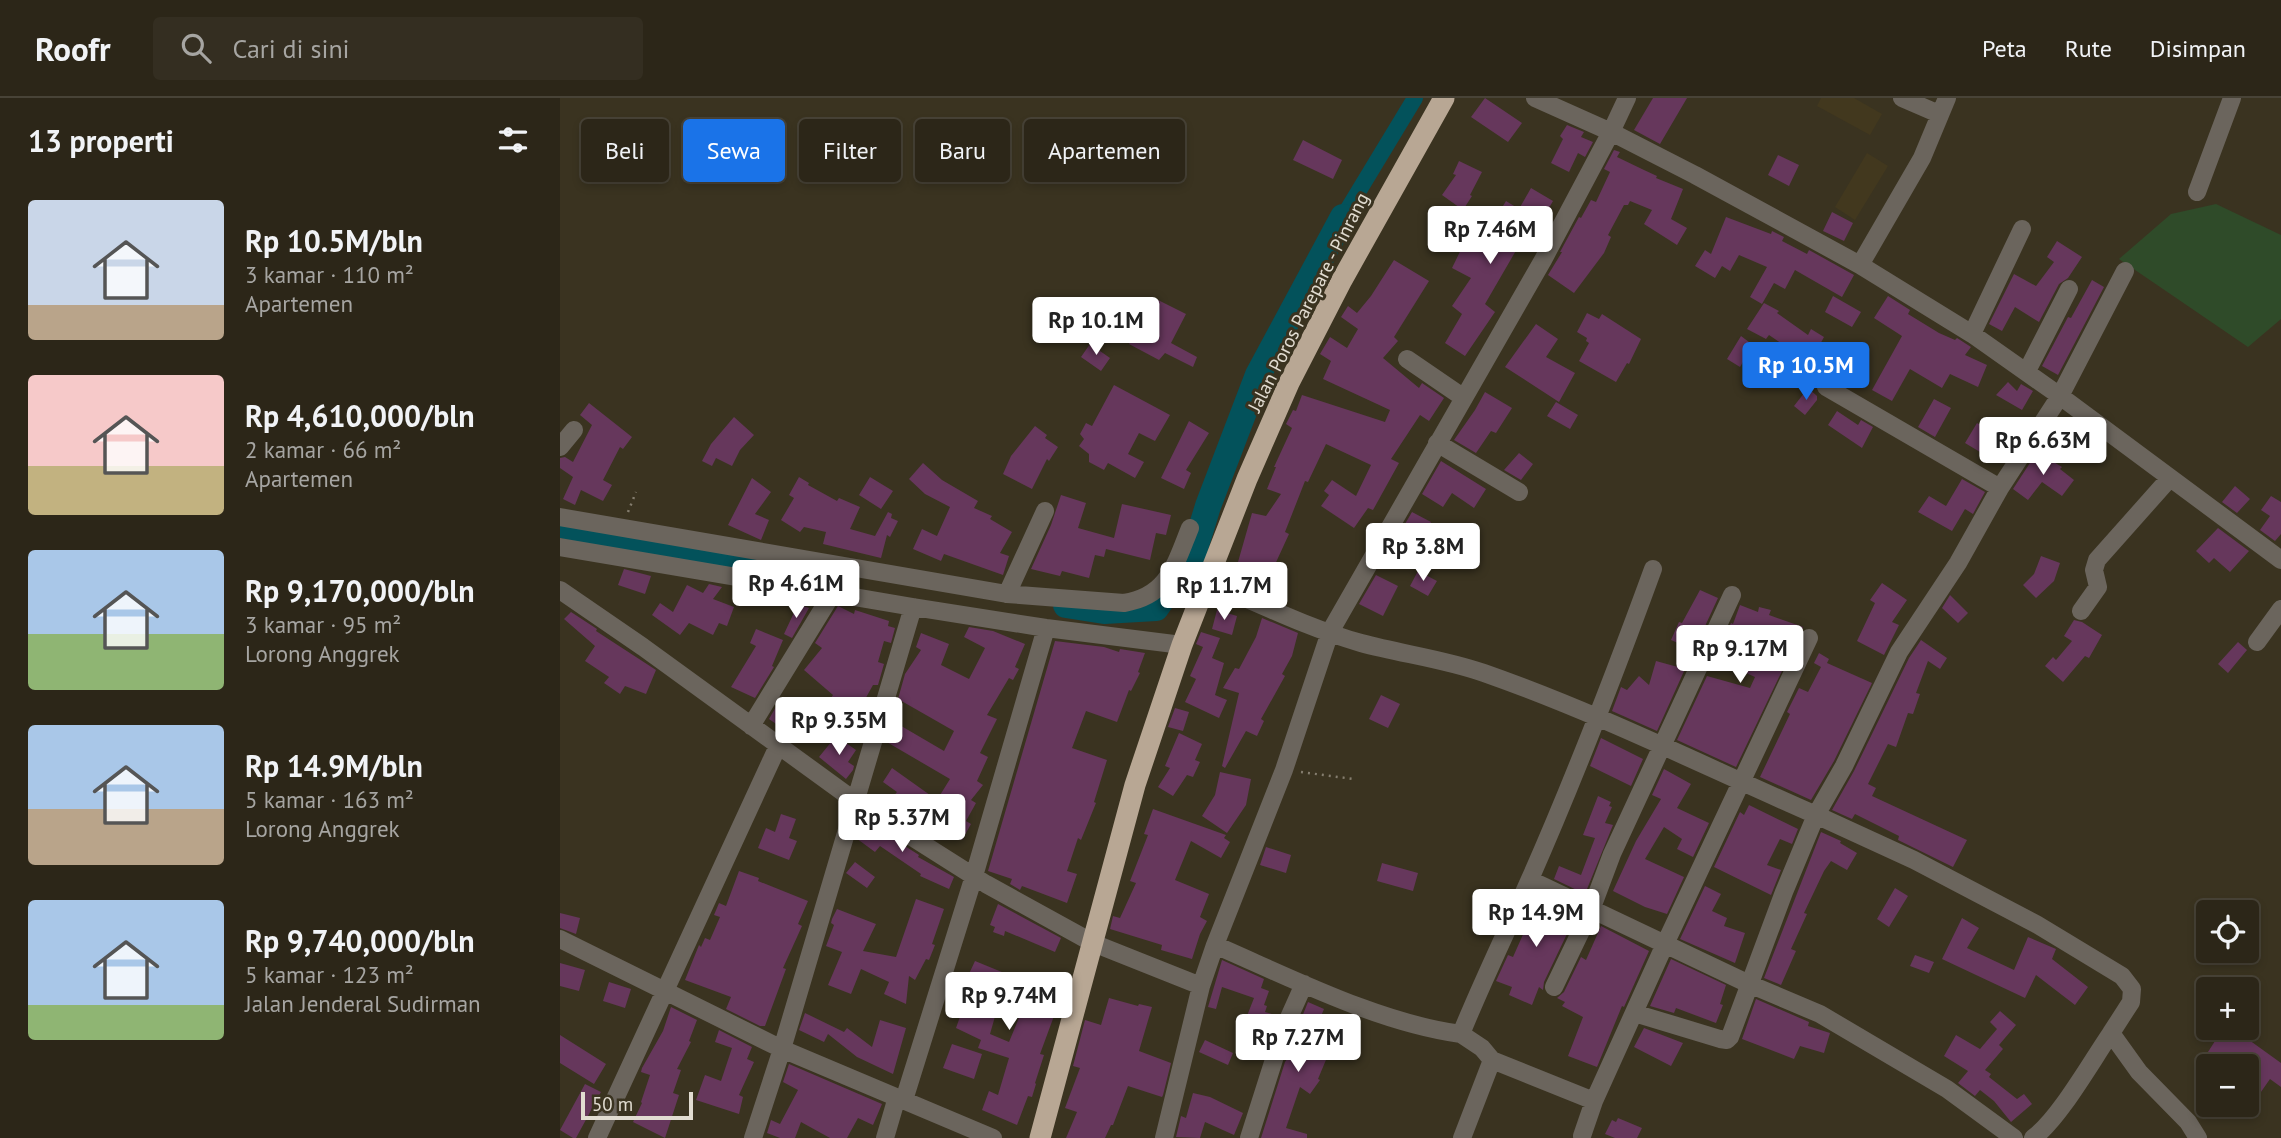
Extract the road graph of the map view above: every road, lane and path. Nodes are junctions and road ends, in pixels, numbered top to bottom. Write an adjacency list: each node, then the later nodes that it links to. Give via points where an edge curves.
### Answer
1 (1444, 98): 33 (highway, Jalan Poros Parepare - Pinrang, via 1302,354)
2 (1535, 98): 7 (street)
3 (1627, 98): 7 (street)
4 (1902, 98): 6 (street)
5 (2232, 98): 8 (street)
6 (1943, 106): 10 (street, via 1922,158)
7 (1611, 132): 10 (street); 18 (street)
8 (2197, 192)
9 (2022, 229): 13 (street)
10 (1860, 265): 13 (street)
11 (2125, 271): 17 (street)
12 (2069, 289): 15 (street)
13 (1972, 334): 15 (street)
14 (1407, 359): 18 (street)
15 (2026, 371): 17 (street)
16 (1826, 387): 23 (street)
17 (2060, 396): 22 (street); 23 (street)
18 (1464, 398): 20 (street)
19 (574, 430): 21 (street)
20 (1437, 443): 25 (street); 42 (street)
21 (560, 447)
22 (2169, 479): 31 (street); 40 (street, via 2097,560 2098,587)
23 (2000, 488): 54 (street, via 1958,563 1899,652)
24 (636, 492): 29 (path)
25 (1519, 492)
26 (1045, 511): 35 (street)
27 (560, 517): 29 (street)
28 (1190, 528): 35 (street, via 1164,584 1141,601 1106,603)
29 (622, 529): 35 (street)
30 (560, 547): 34 (street)
31 (2281, 560)
32 (1653, 569): 46 (street)
33 (1208, 582): 42 (street); 45 (highway, Jalan Poros Parepare - Pinrang)
34 (832, 594): 38 (street); 47 (street)
35 (1007, 594)
36 (1732, 595): 49 (street)
37 (562, 596): 47 (street, via 643,647)
38 (913, 607): 41 (street); 53 (street)
39 (2281, 609): 44 (street)
40 (2081, 611)
41 (1046, 628): 45 (street); 55 (street)
42 (1329, 632): 46 (street, via 1481,671); 50 (street)
43 (1809, 638): 52 (street)
44 (2257, 642)
45 (1182, 645): 59 (highway, Jalan Poros Parepare - Pinrang, via 1135,785)
46 (1599, 716): 49 (street); 56 (street)
47 (751, 726): 48 (street)
48 (778, 746): 53 (street); 66 (street)
49 (1661, 746): 52 (street); 57 (street)
50 (1284, 770): 51 (path); 61 (street)
51 (1353, 779)
52 (1742, 783): 54 (street); 60 (street)
53 (855, 801): 55 (street); 70 (street)
54 (1816, 815): 63 (street); 68 (street, via 2036,924 2122,976 2133,994)
55 (974, 876): 59 (street); 72 (street)
56 (1530, 880): 57 (street); 69 (street)
57 (1591, 910): 60 (street); 65 (street)
58 (560, 939): 66 (street)
59 (1093, 943): 64 (street); 79 (highway, Jalan Poros Parepare - Pinrang)
60 (1665, 944): 63 (street); 67 (street)
61 (1215, 945): 62 (street); 64 (street)
62 (1304, 984): 69 (street, via 1416,1025); 81 (street, via 1283,1031)
63 (1749, 984): 67 (street, via 1727,1040); 83 (street, via 1820,1014 1947,1088)
64 (1200, 986): 80 (street)
65 (1554, 987)
66 (664, 992): 70 (street); 75 (street)
67 (1634, 1013): 73 (street)
68 (2110, 1033): 84 (street, via 2051,1120); 85 (street)
69 (1461, 1034): 71 (street)
70 (782, 1049): 72 (street); 76 (street)
71 (1492, 1060): 73 (street); 82 (street)
72 (900, 1098): 77 (street); 78 (street)
73 (1594, 1101): 74 (street)
74 (1582, 1136)
75 (597, 1138)
76 (753, 1138)
77 (885, 1138)
78 (993, 1138)
79 (1040, 1138)
80 (1164, 1138)
81 (1249, 1138)
82 (1462, 1138)
83 (2014, 1138)
84 (2033, 1138)
85 (2198, 1138)

